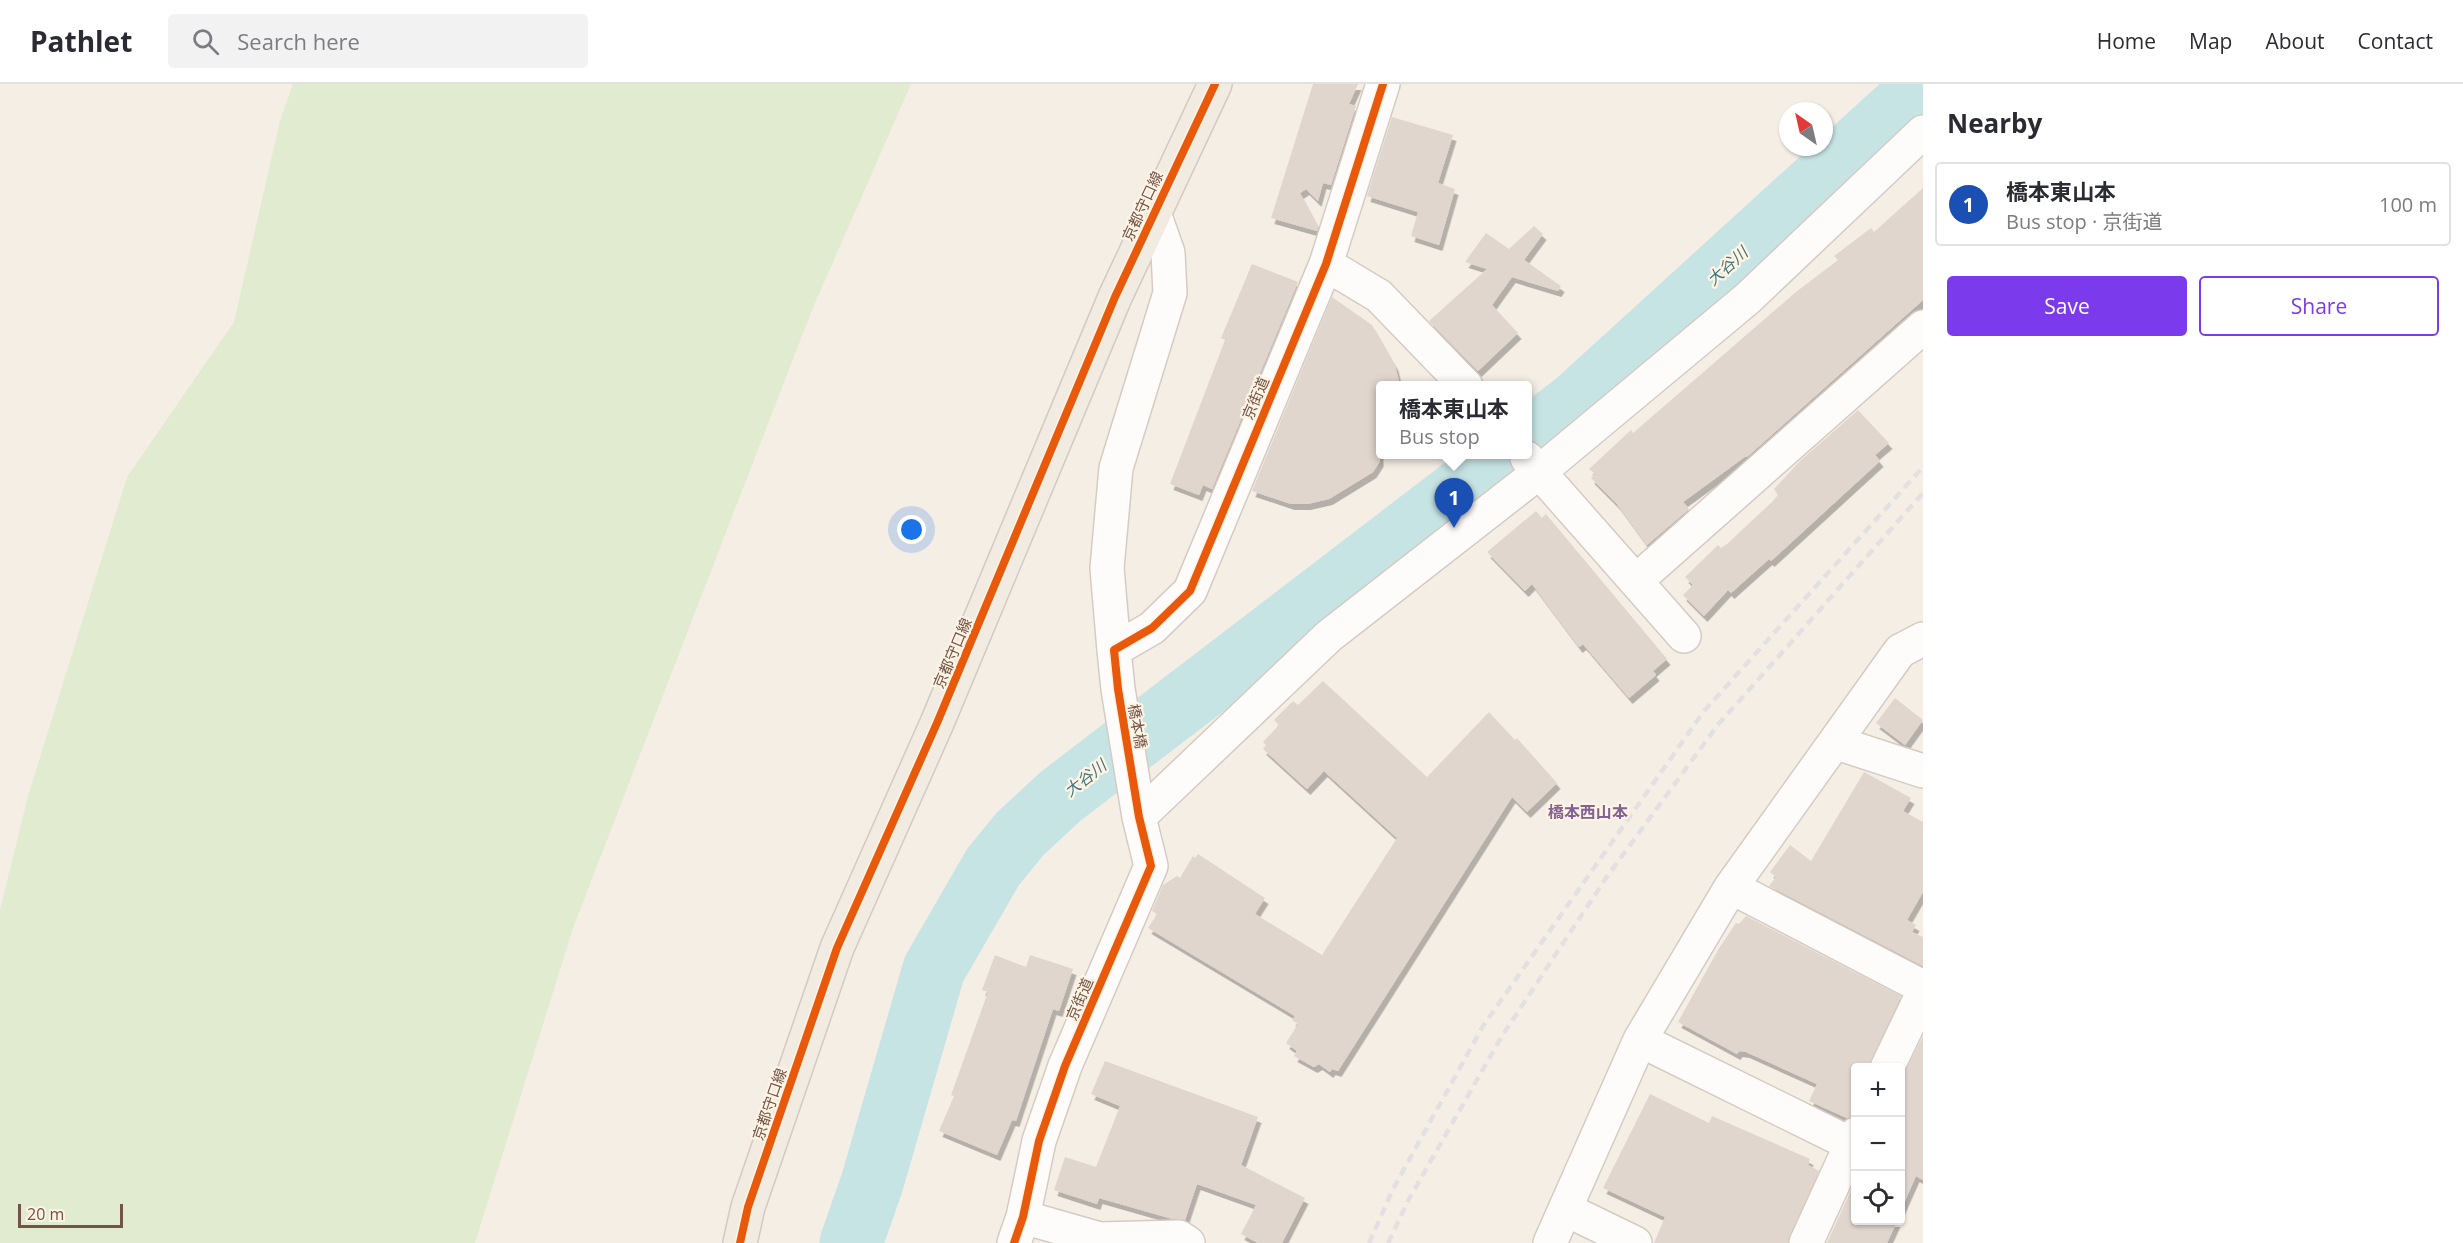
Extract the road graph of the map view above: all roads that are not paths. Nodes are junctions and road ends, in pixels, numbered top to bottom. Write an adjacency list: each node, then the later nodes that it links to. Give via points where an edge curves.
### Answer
1 (1215, 84): 4 (main road, 京都守口線)
2 (1383, 84): 5 (street, 京街道)
3 (1923, 132): 8 (street, via 1747,299)
4 (1154, 213): 12 (street, via 1168,253 1170,293 1116,468 1107,568); 26 (main road, 京都守口線, via 837,948 748,1208)
5 (1326, 264): 7 (street, via 1379,296); 12 (street, 京街道, via 1190,591 1152,628)
6 (1923, 327): 9 (street)
7 (1461, 381)
8 (1532, 466): 9 (street); 16 (street, via 1329,636)
9 (1636, 580): 10 (street)
10 (1684, 636)
11 (1923, 639): 13 (street, via 1900,651)
12 (1114, 650): 14 (street, 橋本橋)
13 (1837, 743): 15 (street); 17 (street)
14 (1131, 767): 16 (street, 京街道)
15 (1923, 771)
16 (1139, 817): 25 (street, 京街道, via 1151,866 1065,1066 1040,1141)
17 (1731, 887): 18 (street); 20 (street)
18 (1923, 987)
19 (1923, 993): 21 (street)
20 (1640, 1040): 22 (street); 24 (street)
21 (1889, 1063)
22 (1851, 1138)
23 (1851, 1143): 30 (street)
24 (1565, 1209): 28 (street); 29 (street)
25 (1018, 1230): 27 (street, via 1100,1239 1179,1237)
26 (740, 1243)
27 (1188, 1243)
28 (1550, 1243)
29 (1635, 1243)
30 (1806, 1243)

